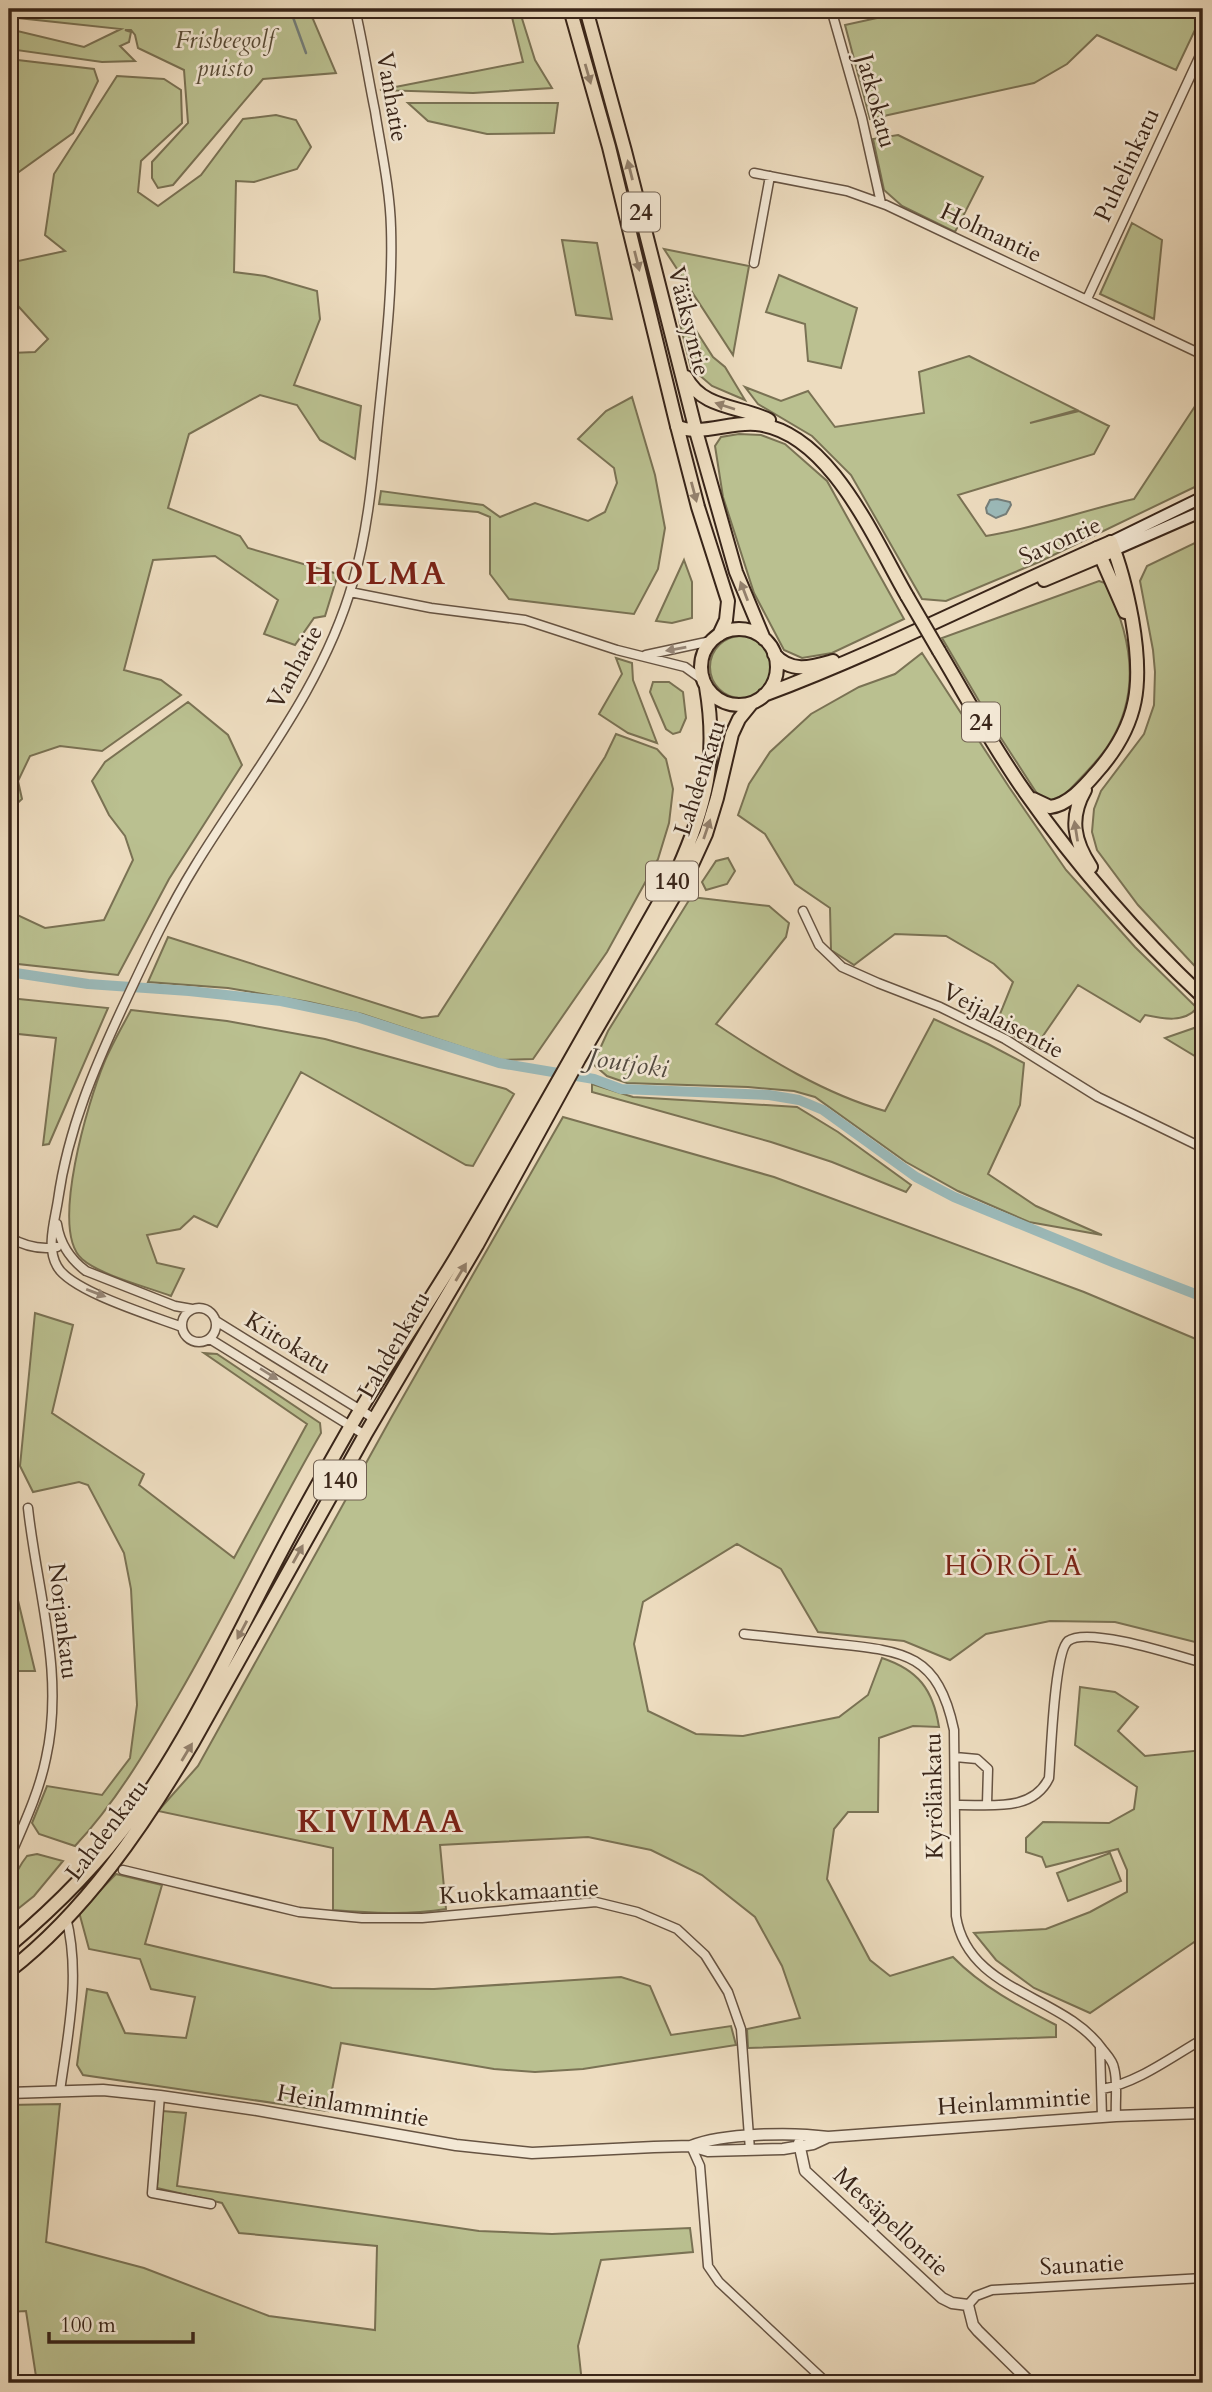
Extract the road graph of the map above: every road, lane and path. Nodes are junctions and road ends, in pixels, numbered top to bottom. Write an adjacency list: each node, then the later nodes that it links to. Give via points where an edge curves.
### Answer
1 (355, 9): 20 (street, Vanhatie, via 379,133 391,228 385,355 372,479)
2 (570, 9): 13 (main road, Vääksyntie / 24, one-way to 13)
3 (586, 9): 11 (main road, Vääksyntie / 24, one-way to 3)
4 (831, 9): 8 (street, Jatkokatu)
5 (1203, 49): 10 (street, Puhelinkatu)
6 (754, 173): 7 (street, Holmantie)
7 (770, 176): 8 (street, Holmantie, via 847,191); 9 (street)
8 (881, 203): 10 (street, Holmantie)
9 (754, 263)
10 (1087, 299): 12 (street, Holmantie)
11 (677, 355): 14 (main road, Vääksyntie / 24); 15 (main road, 24, one-way to 11, via 764,418 704,397 688,382)
12 (1203, 355)
13 (677, 426): 14 (main road, 24); 22 (main road, Vääksyntie / 140, one-way to 22, via 728,601 726,620)
14 (696, 431): 15 (main road, 24, via 752,423); 23 (main road, Vääksyntie / 24, one-way to 14, via 736,572)
15 (788, 432): 31 (main road, 24, bridge, via 815,452 852,501)
16 (1203, 497): 18 (main road, Savontie / 140)
17 (1203, 511): 18 (main road, Savontie / 140)
18 (1112, 546): 19 (main road, Savontie / 140); 21 (main road, via 1122,569)
19 (1099, 552): 21 (main road); 24 (main road, Savontie / 140)
20 (350, 592): 26 (street, via 525,620); 38 (street, Vanhatie, via 318,672 195,867 137,976 77,1114)
21 (1135, 635): 30 (main road, via 1139,678 1133,714 1118,746)
22 (715, 638): 23 (main road, via 741,629); 26 (street, one-way to 26); 27 (main road, 140, via 701,661)
23 (764, 639): 25 (main road)
24 (867, 652): 25 (main road, Savontie / 140, via 799,668 785,664); 28 (main road, Savontie / 140)
25 (775, 654): 28 (main road, via 776,674)
26 (641, 656): 27 (street, via 685,667)
27 (704, 683): 29 (main road, via 719,700); 35 (main road, Lahdenkatu / 140, via 711,758 698,819 677,871)
28 (764, 695): 29 (main road, 140)
29 (752, 703): 35 (main road, Lahdenkatu / 140, one-way to 29, via 690,869 718,797 732,734)
30 (1092, 778): 31 (main road, via 1057,806 1043,806); 33 (main road, one-way to 30, via 1084,857 1075,835 1074,816)
31 (1025, 792): 33 (main road, 24)
32 (803, 911): 37 (street, Veijalaisentie, via 819,945 842,967 994,1033 1098,1097)
33 (1121, 911): 34 (main road, 24)
34 (1203, 997)
35 (575, 1058): 36 (main road, Lahdenkatu / 140)
36 (549, 1106): 46 (main road, Lahdenkatu); 47 (main road, Lahdenkatu / 140, one-way to 36, via 477,1245)
37 (1203, 1148)
38 (56, 1210): 40 (street, Vanhatie); 41 (street, Vanhatie)
39 (9, 1237): 41 (street, via 29,1246)
40 (63, 1245): 41 (street); 42 (street, via 77,1265 96,1276)
41 (52, 1248): 44 (street, one-way to 44, via 55,1264 74,1283)
42 (192, 1309): 43 (street, via 208,1310); 44 (street)
43 (216, 1321): 45 (street); 46 (street, Kiitokatu)
44 (182, 1327): 45 (street, via 194,1342)
45 (210, 1339): 48 (street, Kiitokatu, one-way to 48)
46 (360, 1410): 47 (street, Kiitokatu); 48 (main road, Lahdenkatu)
47 (374, 1419): 49 (main road, Lahdenkatu / 140)
48 (351, 1426): 49 (street, Kiitokatu); 57 (main road, Lahdenkatu, one-way to 57, via 201,1705)
49 (365, 1435): 57 (main road, Lahdenkatu / 140, one-way to 49, via 165,1790)
50 (28, 1508): 56 (street, Norjankatu, via 50,1643 52,1706 47,1758)
51 (744, 1634): 53 (street, Kyrölänkatu, via 883,1649 912,1659 939,1684 950,1713)
52 (1203, 1663): 54 (street, via 1121,1640 1070,1639 1058,1670 1049,1778 1043,1790 1016,1804)
53 (955, 1757): 54 (street, via 977,1759 988,1769); 55 (street, Kyrölänkatu)
54 (987, 1804): 55 (street)
55 (956, 1805): 64 (street, Kyrölänkatu, via 956,1916 964,1945 985,1968 1079,2026)
56 (13, 1839): 58 (street, Norjankatu)
57 (117, 1846): 60 (main road, Lahdenkatu / 140, via 100,1878); 61 (main road, Lahdenkatu / 140)
58 (9, 1859)
59 (123, 1870): 74 (street, Kuokkamaantie, via 299,1912 362,1918 596,1902 637,1912 677,1930 705,1955 728,1992 741,2029)
60 (66, 1917): 62 (main road, Lahdenkatu / 140); 67 (street, via 75,1980)
61 (9, 1946)
62 (9, 1971)
63 (1203, 2039): 65 (street)
64 (1100, 2045): 65 (street, Kyrölänkatu, via 1114,2066); 66 (street)
65 (1115, 2087): 66 (street); 71 (street, Kyrölänkatu)
66 (1102, 2090): 72 (street)
67 (60, 2091): 68 (street, Heinlammintie); 69 (street, Heinlammintie)
68 (9, 2093)
69 (160, 2096): 76 (street, Heinlammintie, via 515,2152); 79 (street, via 152,2193)
70 (1203, 2113): 71 (street, Heinlammintie)
71 (1116, 2116): 72 (street, Heinlammintie)
72 (1102, 2118): 75 (street, Heinlammintie)
73 (798, 2135): 74 (street, Heinlammintie); 75 (street, Heinlammintie); 77 (street, Metsäpellontie)
74 (749, 2137): 76 (street, Heinlammintie, via 705,2140); 78 (street, Kuokkamaantie)
75 (828, 2137): 77 (street, Heinlammintie)
76 (691, 2146): 78 (street, Heinlammintie, via 708,2151); 82 (street, via 700,2166 708,2266)
77 (799, 2147): 78 (street, Heinlammintie); 81 (street, Metsäpellontie, via 805,2171 942,2298)
78 (750, 2150)
79 (211, 2204)
80 (1203, 2278): 81 (street, Saunatie, via 992,2290)
81 (968, 2305): 83 (street, via 978,2332)
82 (827, 2383)
83 (1031, 2383)

